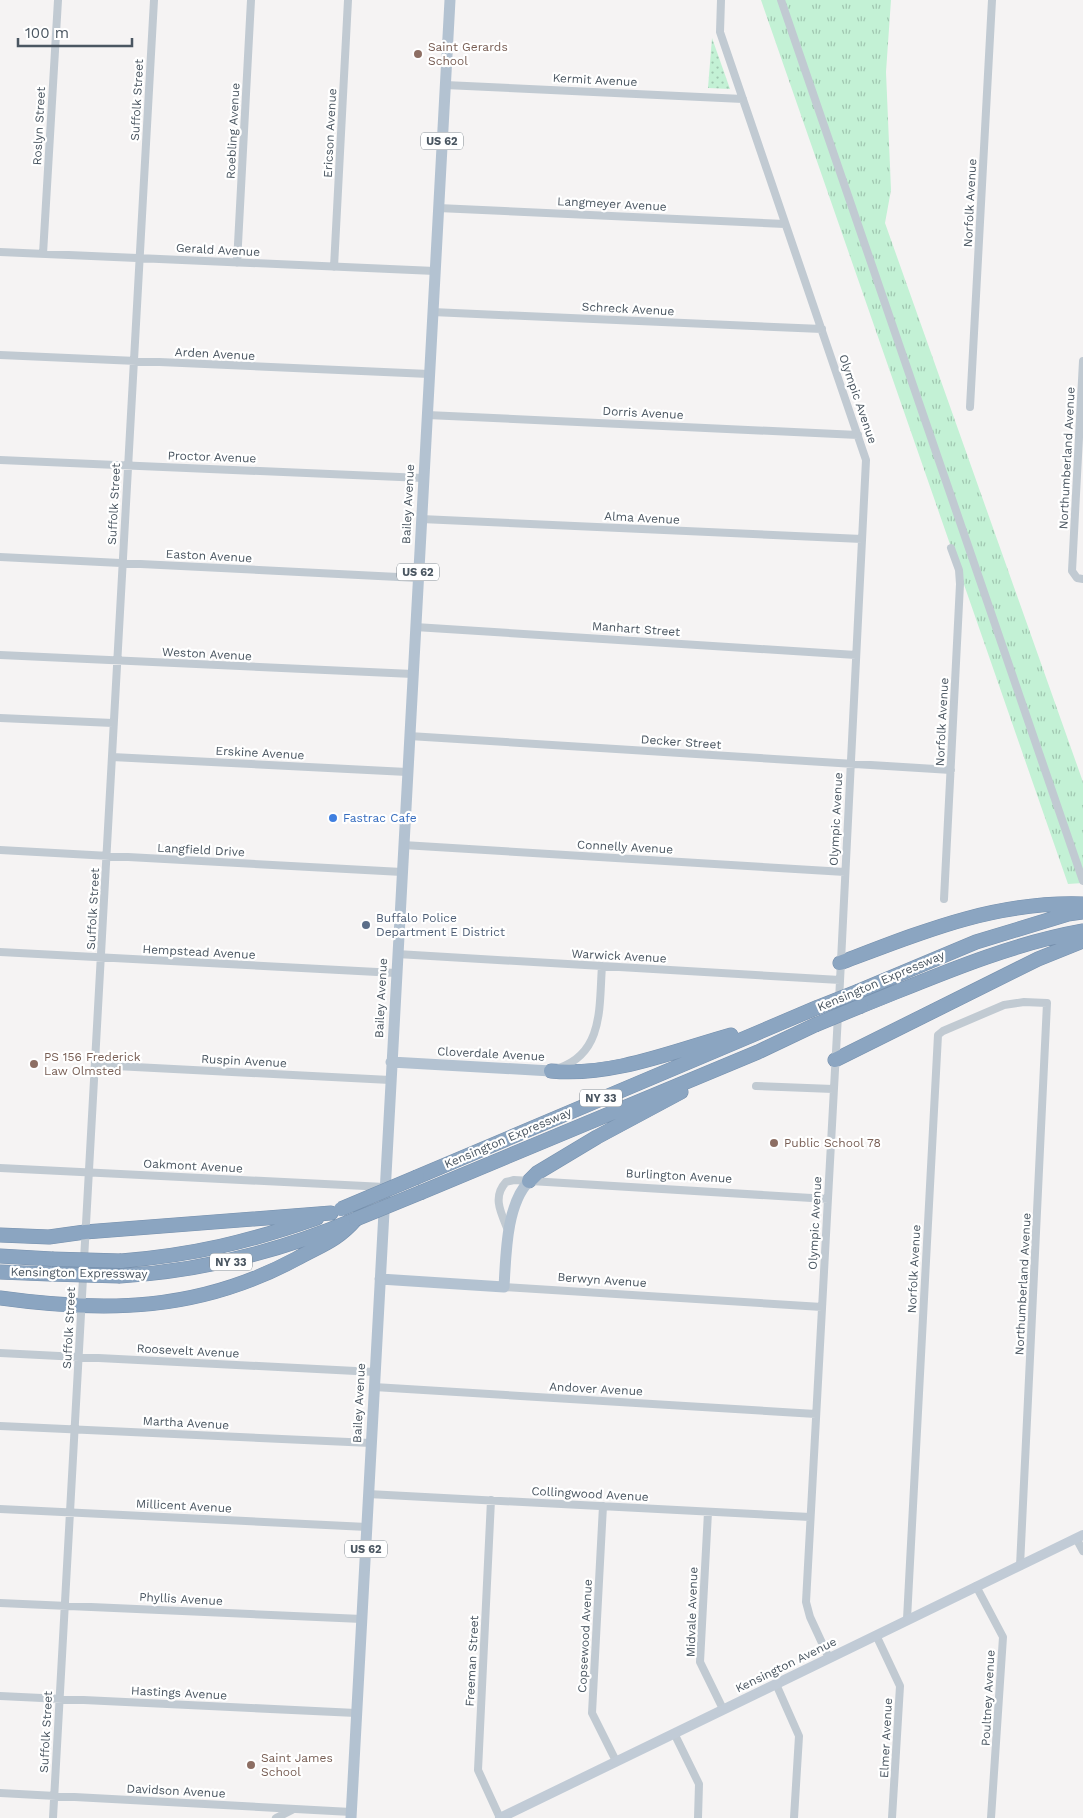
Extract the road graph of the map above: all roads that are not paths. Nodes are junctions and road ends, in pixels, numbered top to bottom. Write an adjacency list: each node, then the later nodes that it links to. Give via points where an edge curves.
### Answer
1 (58, 0): 14 (street, Roslyn Street)
2 (154, 0): 15 (street, Suffolk Street)
3 (251, 0): 16 (street, Roebling Avenue)
4 (348, 0): 17 (street, Ericson Avenue)
5 (450, 0): 9 (main road, Bailey Avenue / US 62)
6 (721, 0): 10 (street, Olympic Avenue, via 720,32)
7 (781, 0): 53 (street)
8 (992, 0): 25 (street, Norfolk Avenue)
9 (445, 85): 10 (street, Kermit Avenue); 11 (main road, Bailey Avenue / US 62)
10 (743, 99): 12 (street, Olympic Avenue)
11 (438, 208): 12 (street, Langmeyer Avenue); 18 (main road, Bailey Avenue / US 62)
12 (786, 224): 20 (street, Olympic Avenue)
13 (0, 252): 14 (street, Gerald Avenue)
14 (43, 254): 15 (street, Gerald Avenue)
15 (140, 258): 16 (street, Gerald Avenue); 22 (street, Suffolk Street)
16 (237, 263): 17 (street, Gerald Avenue)
17 (334, 267): 18 (street, Gerald Avenue)
18 (435, 272): 19 (main road, Bailey Avenue / US 62)
19 (432, 312): 20 (street, Schreck Avenue); 24 (main road, Bailey Avenue / US 62)
20 (822, 329): 27 (street, Olympic Avenue)
21 (0, 355): 22 (street, Arden Avenue)
22 (134, 361): 24 (street, Arden Avenue); 29 (street, Suffolk Street)
23 (1083, 361): 37 (street, Northumberland Avenue, via 1072,555 1072,574)
24 (429, 374): 26 (main road, Bailey Avenue / US 62)
25 (970, 407)
26 (427, 415): 27 (street, Dorris Avenue); 30 (main road, Bailey Avenue / US 62)
27 (858, 435): 32 (street, Olympic Avenue, via 866,460)
28 (0, 460): 29 (street, Proctor Avenue)
29 (128, 465): 30 (street, Proctor Avenue); 35 (street, Suffolk Street)
30 (423, 478): 31 (main road, Bailey Avenue / US 62)
31 (421, 520): 32 (street, Alma Avenue); 36 (main road, Bailey Avenue / US 62)
32 (862, 539): 40 (street, Olympic Avenue)
33 (951, 548): 48 (street, Norfolk Avenue, via 960,584)
34 (0, 557): 35 (street, Easton Avenue)
35 (122, 563): 36 (street, Easton Avenue); 41 (street, Suffolk Street)
36 (418, 578): 38 (main road, Bailey Avenue / US 62)
37 (1083, 579)
38 (415, 627): 40 (street, Manhart Street); 42 (main road, Bailey Avenue / US 62)
39 (0, 655): 41 (street, Weston Avenue)
40 (856, 655): 47 (street, Olympic Avenue)
41 (117, 661): 42 (street, Weston Avenue); 44 (street, Suffolk Street)
42 (413, 674): 45 (main road, Bailey Avenue / US 62)
43 (0, 718): 44 (street)
44 (113, 723): 46 (street, Suffolk Street)
45 (409, 736): 47 (street, Decker Street); 49 (main road, Bailey Avenue / US 62)
46 (112, 757): 49 (street, Erskine Avenue); 52 (street, Suffolk Street)
47 (850, 763): 48 (street, Decker Street); 55 (street, Olympic Avenue)
48 (951, 770): 57 (street, Norfolk Avenue)
49 (407, 772): 50 (main road, Bailey Avenue / US 62)
50 (403, 844): 54 (main road, Bailey Avenue / US 62); 55 (street, Connelly Avenue)
51 (0, 850): 52 (street, Langfield Drive)
52 (106, 856): 54 (street, Langfield Drive); 63 (street, Suffolk Street)
53 (1081, 869): 56 (street)
54 (402, 872): 62 (main road, Bailey Avenue / US 62)
55 (845, 872): 64 (street, Olympic Avenue)
56 (1083, 880)
57 (944, 899)
58 (1074, 907): 59 (highway, Kensington Expressway / NY 33); 64 (highway, via 1007,908 968,916); 69 (highway, Kensington Expressway / NY 33, bridge, via 976,942)
59 (1083, 912)
60 (1081, 937): 70 (highway, Kensington Expressway / NY 33, bridge, via 1033,941 985,956 815,1025); 71 (highway)
61 (0, 952): 63 (street, Hempstead Avenue)
62 (397, 954): 65 (street, Warwick Avenue); 66 (main road, Bailey Avenue / US 62)
63 (102, 958): 66 (street, Hempstead Avenue); 73 (street, Suffolk Street)
64 (840, 963): 67 (street, Olympic Avenue)
65 (602, 966): 67 (street, Warwick Avenue); 74 (street, Cloverdale Avenue, via 598,1021 592,1042 578,1059)
66 (396, 973): 72 (main road, Bailey Avenue / US 62)
67 (840, 980): 71 (street, Olympic Avenue)
68 (1047, 1003): 113 (street, Northumberland Avenue); 118 (street, Norfolk Avenue, via 1004,1005 938,1035)
69 (785, 1020): 74 (highway, via 622,1065 581,1072); 83 (highway, Kensington Expressway / NY 33, bridge)
70 (758, 1052): 80 (highway, via 597,1137); 85 (highway, Kensington Expressway / NY 33, bridge, via 356,1219)
71 (835, 1060): 77 (street, Olympic Avenue)
72 (391, 1062): 74 (main road, Cloverdale Avenue); 75 (main road, Bailey Avenue / US 62)
73 (96, 1066): 75 (street, Ruspin Avenue); 79 (street, Suffolk Street)
74 (551, 1071)
75 (390, 1080): 81 (main road, Bailey Avenue / US 62)
76 (756, 1086): 77 (street)
77 (833, 1089): 82 (street, Olympic Avenue)
78 (0, 1168): 79 (street, Oakmont Avenue)
79 (88, 1172): 81 (street, Oakmont Avenue); 86 (street, Suffolk Street)
80 (528, 1180): 82 (street, Burlington Avenue); 84 (main road, Burlington Avenue, via 516,1198); 84 (street, Burlington Avenue, via 506,1182 498,1193)
81 (384, 1187): 90 (main road, Bailey Avenue / US 62)
82 (828, 1199): 94 (street, Olympic Avenue)
83 (336, 1211): 86 (highway); 88 (highway, Kensington Expressway / NY 33, bridge, via 232,1246 170,1257 121,1260)
84 (508, 1230): 91 (main road, Burlington Avenue)
85 (340, 1231): 89 (highway, Kensington Expressway / NY 33, bridge, via 236,1260 170,1272 120,1276); 93 (highway, via 270,1273 199,1298 146,1305)
86 (85, 1232): 87 (highway, via 59,1237); 93 (street, Suffolk Street)
87 (0, 1235)
88 (0, 1256)
89 (0, 1272)
90 (380, 1279): 91 (main road, Berwyn Avenue); 97 (main road, Bailey Avenue / US 62)
91 (504, 1287): 94 (street, Berwyn Avenue)
92 (0, 1298): 93 (highway)
93 (82, 1306): 96 (street, Suffolk Street)
94 (822, 1307): 99 (street, Olympic Avenue)
95 (0, 1353): 96 (street, Roosevelt Avenue)
96 (79, 1357): 97 (street, Roosevelt Avenue); 101 (street, Suffolk Street)
97 (375, 1372): 98 (main road, Bailey Avenue / US 62)
98 (374, 1387): 99 (street, Andover Avenue); 102 (main road, Bailey Avenue / US 62)
99 (816, 1414): 109 (street, Olympic Avenue)
100 (0, 1426): 101 (street, Martha Avenue)
101 (74, 1429): 102 (street, Martha Avenue); 107 (street, Suffolk Street)
102 (371, 1443): 103 (main road, Bailey Avenue / US 62)
103 (368, 1494): 104 (street, Collingwood Avenue); 110 (main road, Bailey Avenue / US 62)
104 (491, 1500): 105 (street, Collingwood Avenue); 134 (street, Freeman Street, via 478,1770)
105 (603, 1506): 108 (street, Collingwood Avenue); 127 (street, Copsewood Avenue, via 592,1713)
106 (0, 1509): 107 (street, Millicent Avenue)
107 (68, 1512): 110 (street, Millicent Avenue); 116 (street, Suffolk Street)
108 (708, 1512): 109 (street, Collingwood Avenue); 124 (street, Midvale Avenue, via 700,1662)
109 (810, 1517): 120 (street, Olympic Avenue, via 806,1606)
110 (367, 1527): 117 (main road, Bailey Avenue / US 62)
111 (1079, 1536): 112 (street); 113 (street, Kensington Avenue)
112 (1083, 1551)
113 (1020, 1566): 114 (street, Kensington Avenue)
114 (976, 1586): 118 (street, Kensington Avenue); 138 (street, Poultney Avenue, via 1003,1638)
115 (0, 1603): 116 (street, Phyllis Avenue)
116 (63, 1605): 117 (street, Phyllis Avenue); 123 (street, Suffolk Street)
117 (362, 1619): 125 (main road, Bailey Avenue / US 62)
118 (908, 1619): 119 (street, Kensington Avenue)
119 (876, 1635): 120 (street, Kensington Avenue); 137 (street, Elmer Avenue, via 900,1686)
120 (829, 1658): 121 (street, Kensington Avenue)
121 (776, 1684): 124 (street, Kensington Avenue); 136 (street, via 799,1736)
122 (0, 1696): 123 (street, Hastings Avenue)
123 (59, 1698): 125 (street, Hastings Avenue); 129 (street, Suffolk Street)
124 (723, 1709): 126 (street, Kensington Avenue)
125 (356, 1713): 131 (main road, Bailey Avenue / US 62)
126 (674, 1733): 127 (street, Kensington Avenue); 135 (street, via 699,1784)
127 (616, 1761): 134 (street, Kensington Avenue)
128 (0, 1792): 129 (street, Davidson Avenue)
129 (54, 1796): 130 (street, Davidson Avenue); 132 (street, Suffolk Street)
130 (293, 1809): 131 (street, Davidson Avenue); 133 (street)
131 (351, 1815)
132 (53, 1818)
133 (276, 1818)
134 (500, 1818)
135 (698, 1818)
136 (794, 1818)
137 (892, 1818)
138 (991, 1818)

